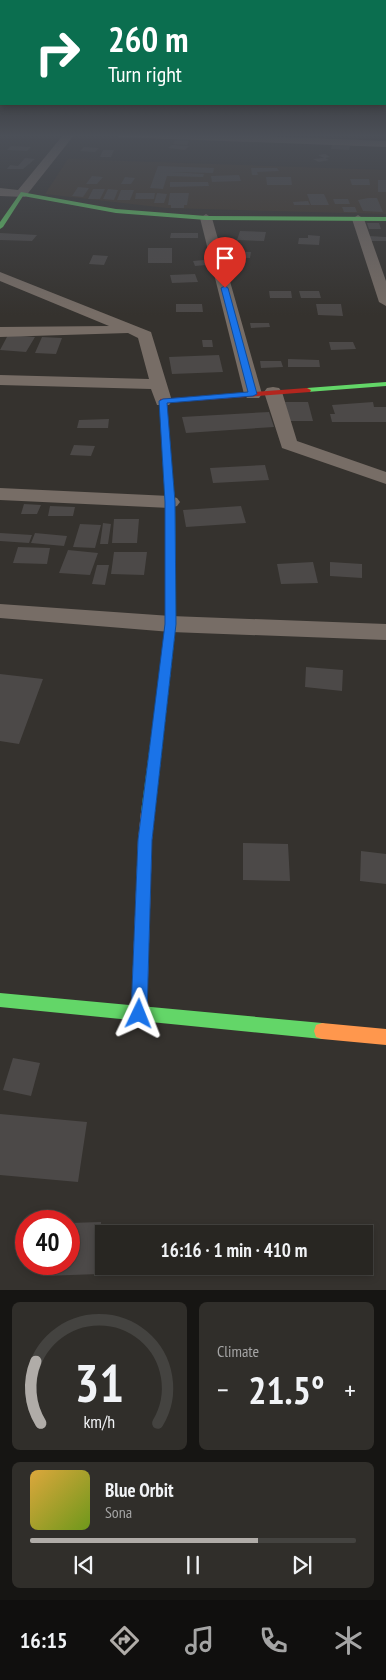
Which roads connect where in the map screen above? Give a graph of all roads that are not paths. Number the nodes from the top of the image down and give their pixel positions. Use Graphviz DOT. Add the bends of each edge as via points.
graph roads {
  1 [pos="21,194"];
  2 [pos="22,194"];
  3 [pos="206,218"];
  4 [pos="358,219"];
  5 [pos="386,219"];
  6 [pos="0,227"];
  7 [pos="0,276"];
  8 [pos="386,302"];
  9 [pos="133,330"];
  10 [pos="0,332"];
  11 [pos="0,380"];
  12 [pos="158,384"];
  13 [pos="386,384"];
  14 [pos="273,392"];
  15 [pos="253,394"];
  16 [pos="163,401"];
  17 [pos="386,478"];
  18 [pos="0,494"];
  19 [pos="170,502"];
  20 [pos="0,610"];
  21 [pos="171,624"];
  22 [pos="386,632"];
  23 [pos="0,1000"];
  24 [pos="139,1014"];
  25 [pos="386,1037"];
  1 -- 6 [label="street"];
  2 -- 3 [label="street" via="116,211"];
  3 -- 4 [label="street"];
  3 -- 15 [label="street"];
  4 -- 5 [label="street"];
  4 -- 8 [label="street"];
  7 -- 9 [label="street"];
  9 -- 10 [label="street"];
  9 -- 12 [label="street" via="146,334"];
  11 -- 12 [label="street"];
  12 -- 16 [label="street"];
  13 -- 14 [label="street"];
  14 -- 15 [label="street"];
  14 -- 17 [label="street" via="289,444"];
  15 -- 16 [label="street"];
  16 -- 19 [label="street"];
  18 -- 19 [label="street"];
  19 -- 21 [label="street"];
  20 -- 21 [label="street"];
  21 -- 22 [label="street"];
  21 -- 24 [label="street" via="145,840"];
  23 -- 24 [label="street"];
  24 -- 25 [label="street"];
}
